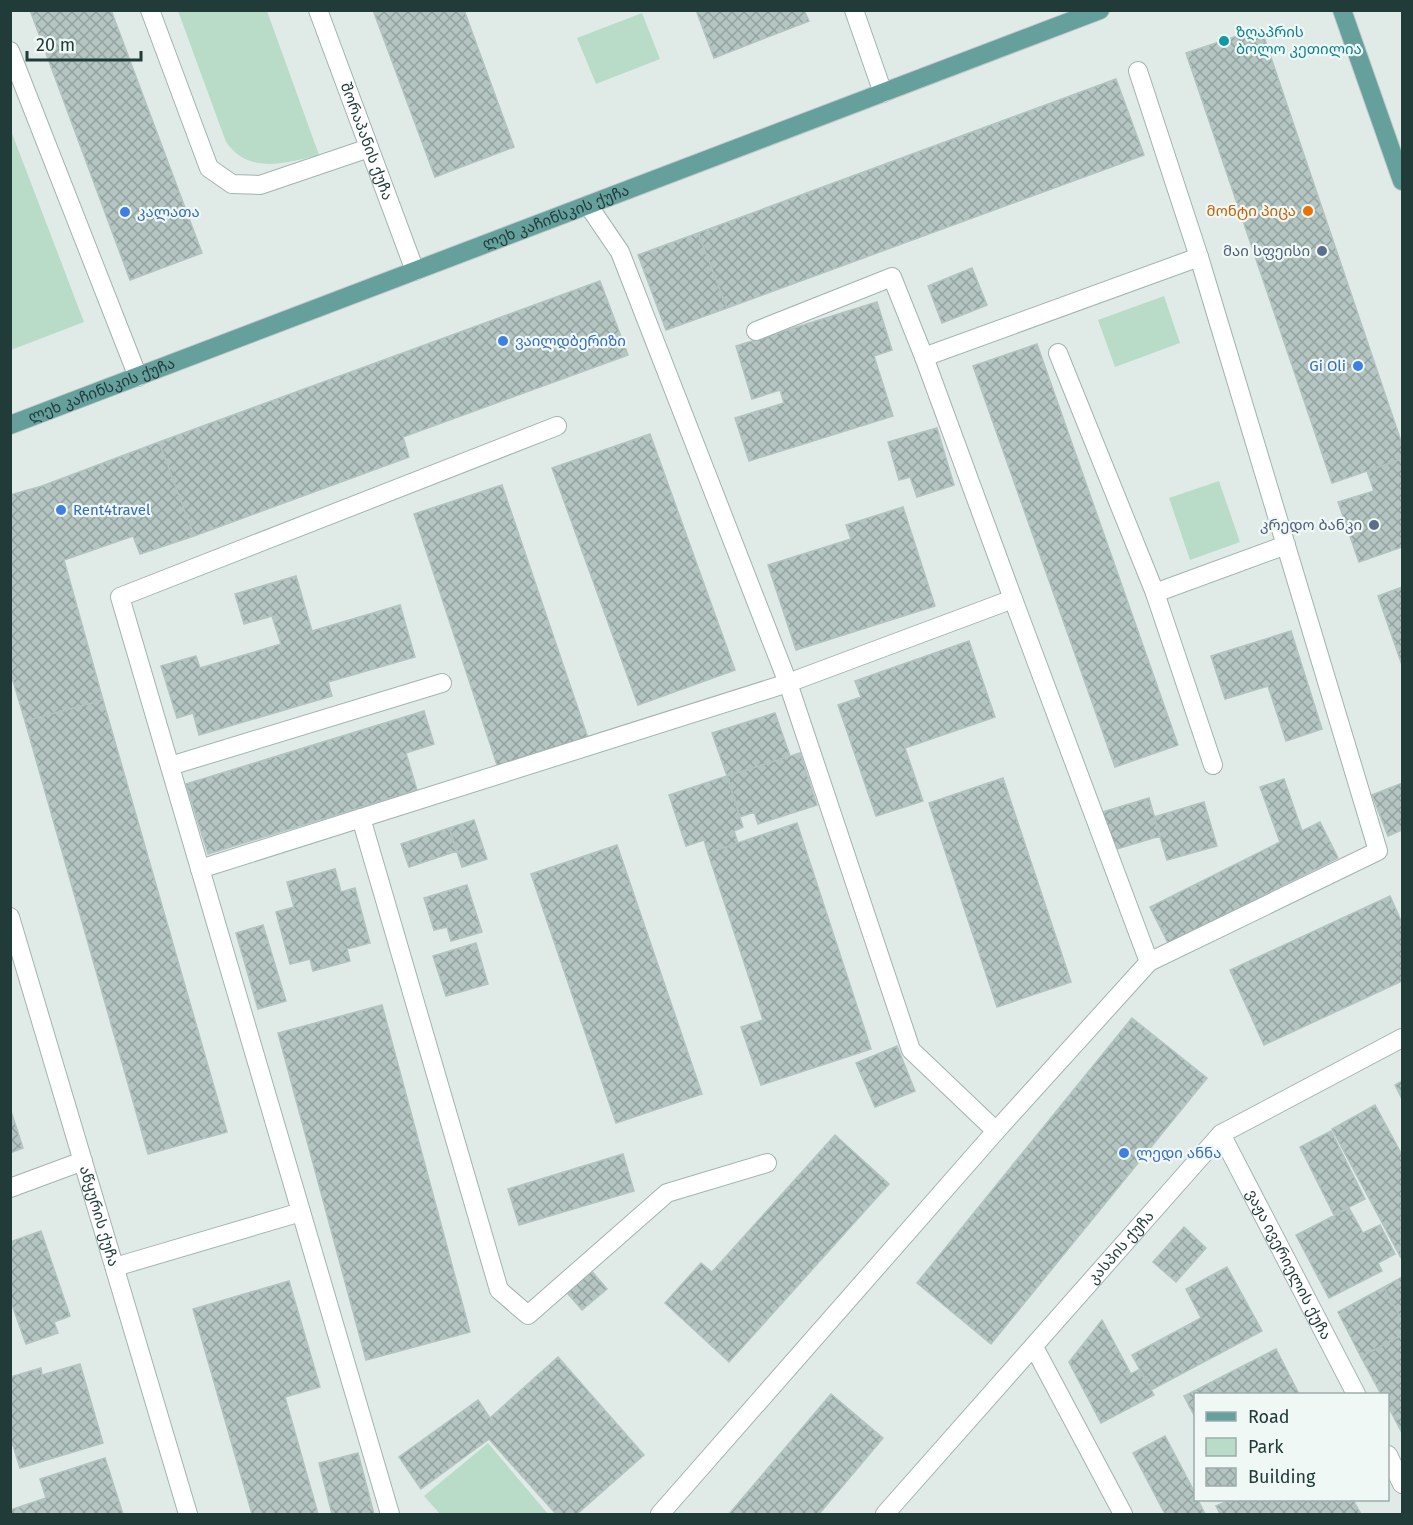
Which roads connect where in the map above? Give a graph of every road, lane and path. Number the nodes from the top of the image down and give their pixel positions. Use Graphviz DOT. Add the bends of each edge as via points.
graph roads {
  1 [pos="150,10"];
  2 [pos="318,10"];
  3 [pos="854,10"];
  4 [pos="1100,10"];
  5 [pos="1342,10"];
  6 [pos="10,51"];
  7 [pos="1138,71"];
  8 [pos="883,93"];
  9 [pos="369,147"];
  10 [pos="1402,181"];
  11 [pos="588,205"];
  12 [pos="1199,257"];
  13 [pos="415,271"];
  14 [pos="756,331"];
  15 [pos="1058,353"];
  16 [pos="924,357"];
  17 [pos="138,377"];
  18 [pos="10,426"];
  19 [pos="557,426"];
  20 [pos="1286,545"];
  21 [pos="1155,593"];
  22 [pos="1013,599"];
  23 [pos="442,683"];
  24 [pos="788,683"];
  25 [pos="1213,765"];
  26 [pos="170,766"];
  27 [pos="361,818"];
  28 [pos="200,869"];
  29 [pos="10,917"];
  30 [pos="1149,962"];
  31 [pos="1402,1038"];
  32 [pos="996,1131"];
  33 [pos="1221,1134"];
  34 [pos="83,1161"];
  35 [pos="767,1163"];
  36 [pos="10,1188"];
  37 [pos="301,1212"];
  38 [pos="114,1267"];
  39 [pos="1034,1347"];
  40 [pos="1355,1393"];
  41 [pos="1389,1457"];
  42 [pos="1402,1484"];
  43 [pos="188,1515"];
  44 [pos="390,1515"];
  45 [pos="660,1515"];
  46 [pos="885,1515"];
  47 [pos="1123,1515"];
  1 -- 9 [label="street" via="209,168 232,184 260,185"];
  2 -- 9 [label="street, შორაპანის ქუჩა"];
  3 -- 8 [label="street"];
  4 -- 8 [label="main road, ლეხ კაჩინსკის ქუჩა"];
  5 -- 10 [label="main road"];
  6 -- 17 [label="street"];
  7 -- 12 [label="street"];
  8 -- 11 [label="main road, ლეხ კაჩინსკის ქუჩა"];
  9 -- 13 [label="street, შორაპანის ქუჩა"];
  11 -- 13 [label="main road, ლეხ კაჩინსკის ქუჩა"];
  11 -- 24 [label="street" via="620,252"];
  12 -- 16 [label="street"];
  12 -- 20 [label="street"];
  13 -- 17 [label="main road, ლეხ კაჩინსკის ქუჩა"];
  14 -- 16 [label="street" via="892,277"];
  15 -- 21 [label="street"];
  16 -- 22 [label="street"];
  17 -- 18 [label="main road, ლეხ კაჩინსკის ქუჩა"];
  19 -- 26 [label="street" via="120,597"];
  20 -- 21 [label="street"];
  20 -- 30 [label="street" via="1378,851"];
  21 -- 25 [label="street"];
  22 -- 24 [label="street"];
  22 -- 30 [label="street"];
  23 -- 26 [label="street"];
  24 -- 27 [label="street"];
  24 -- 32 [label="street" via="911,1050"];
  26 -- 28 [label="street"];
  27 -- 28 [label="street"];
  27 -- 35 [label="street" via="499,1290 528,1315 667,1193"];
  28 -- 37 [label="street"];
  29 -- 34 [label="street, აწყურის ქუჩა"];
  30 -- 32 [label="street"];
  31 -- 33 [label="street, კასპის ქუჩა"];
  32 -- 45 [label="street"];
  33 -- 39 [label="street, კასპის ქუჩა"];
  33 -- 40 [label="street, ვაჟა ივერიელის ქუჩა"];
  34 -- 36 [label="street"];
  34 -- 38 [label="street, აწყურის ქუჩა"];
  37 -- 38 [label="street"];
  37 -- 44 [label="street"];
  38 -- 43 [label="street, აწყურის ქუჩა"];
  39 -- 46 [label="street, კასპის ქუჩა"];
  39 -- 47 [label="street"];
  41 -- 42 [label="street"];
}
